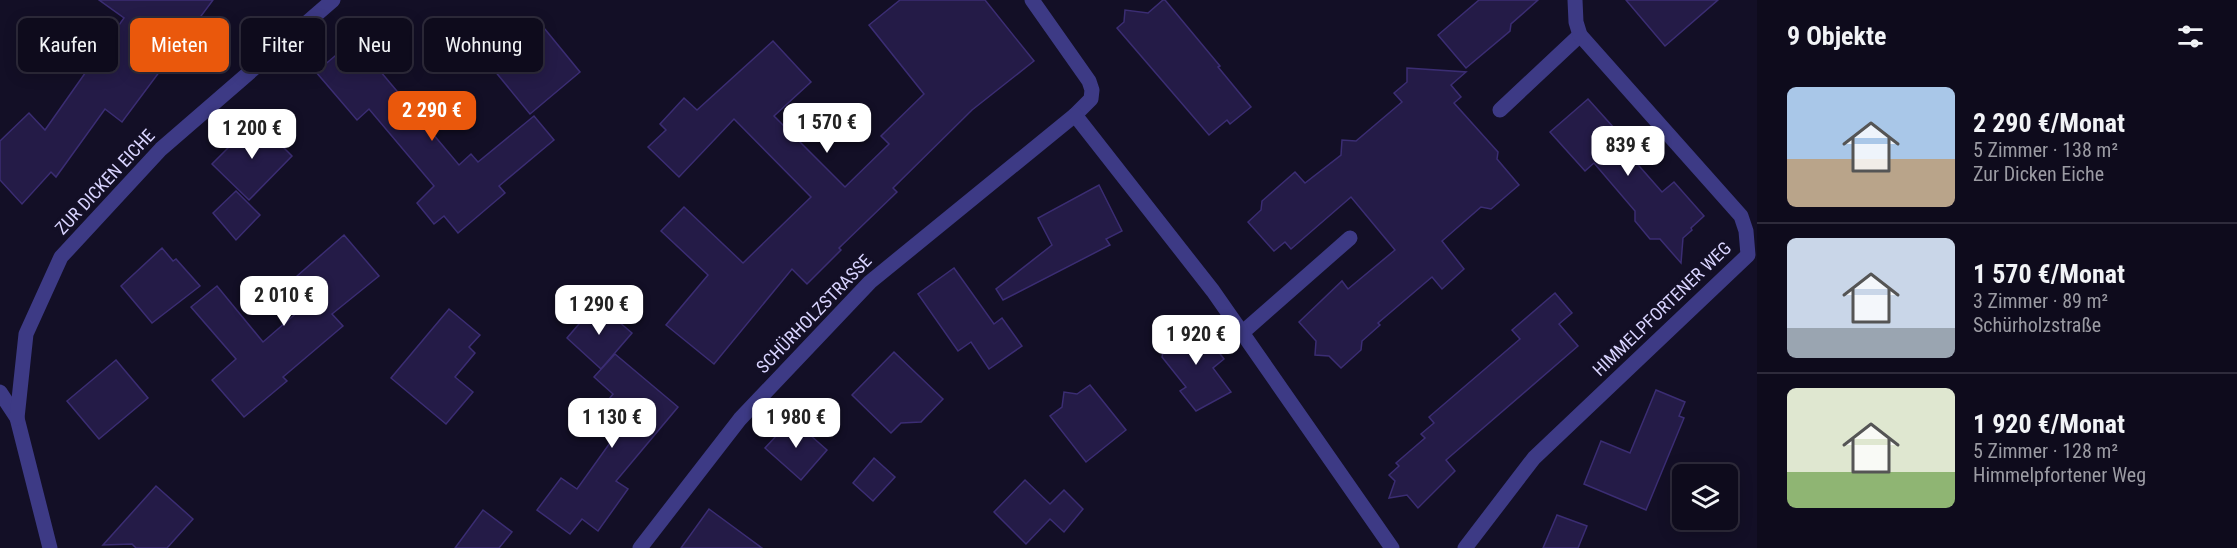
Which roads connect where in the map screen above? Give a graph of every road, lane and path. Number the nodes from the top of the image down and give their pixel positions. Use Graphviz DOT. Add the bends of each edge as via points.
graph roads {
  1 [pos="333,0"];
  2 [pos="1032,0"];
  3 [pos="1575,0"];
  4 [pos="1580,35"];
  5 [pos="1500,110"];
  6 [pos="1075,115"];
  7 [pos="1350,238"];
  8 [pos="1243,332"];
  9 [pos="0,392"];
  10 [pos="17,418"];
  11 [pos="50,548"];
  12 [pos="640,548"];
  13 [pos="1392,548"];
  14 [pos="1464,548"];
  1 -- 10 [label="street, ZUR DICKEN EICHE" via="161,148 61,257 26,334"];
  2 -- 6 [label="street, SCHÜRHOLZSTRASSE" via="1089,81 1091,99"];
  3 -- 4 [label="street"];
  4 -- 5 [label="street"];
  4 -- 14 [label="street, HIMMELPFORTENER WEG" via="1741,216 1748,255 1534,458"];
  6 -- 8 [label="street"];
  6 -- 12 [label="street, SCHÜRHOLZSTRASSE" via="870,282 740,419"];
  7 -- 8 [label="street"];
  8 -- 13 [label="street"];
  9 -- 10 [label="street, ZUR DICKEN EICHE"];
  10 -- 11 [label="street, ZUR DICKEN EICHE"];
}
